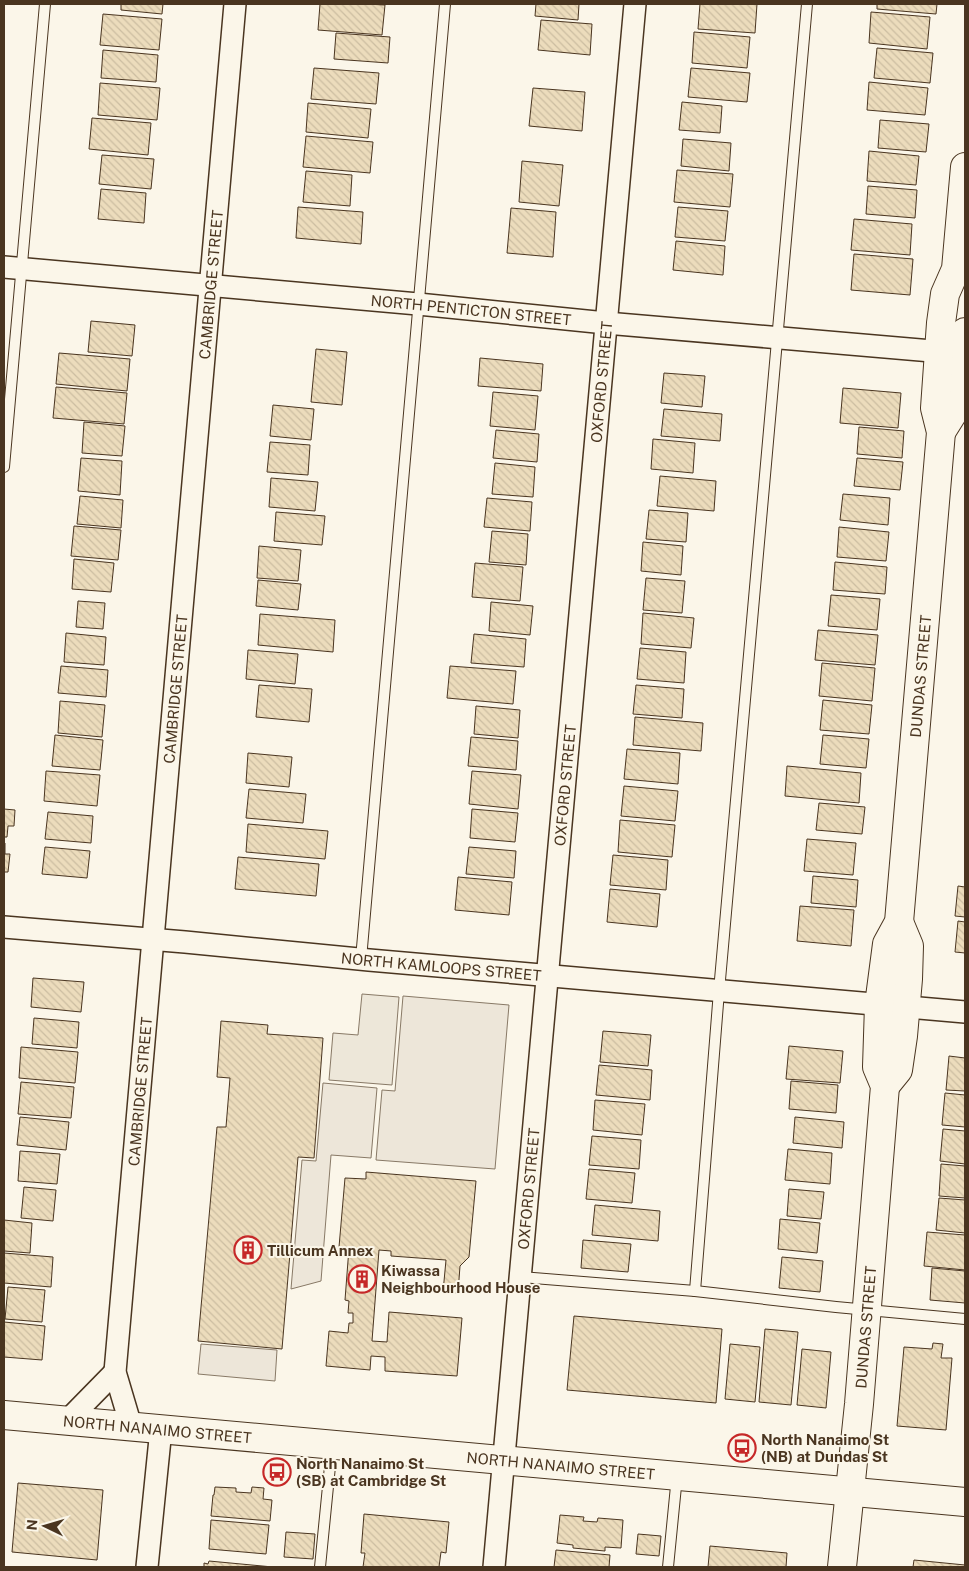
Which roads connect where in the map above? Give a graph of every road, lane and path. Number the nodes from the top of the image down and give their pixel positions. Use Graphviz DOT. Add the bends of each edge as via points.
graph roads {
  1 [pos="45,4"];
  2 [pos="235,4"];
  3 [pos="446,4"];
  4 [pos="635,4"];
  5 [pos="807,4"];
  6 [pos="965,166"];
  7 [pos="12,268"];
  8 [pos="961,280"];
  9 [pos="210,285"];
  10 [pos="418,304"];
  11 [pos="606,323"];
  12 [pos="778,338"];
  13 [pos="958,348"];
  14 [pos="4,468"];
  15 [pos="899,922"];
  16 [pos="4,927"];
  17 [pos="152,939"];
  18 [pos="361,958"];
  19 [pos="547,975"];
  20 [pos="719,991"];
  21 [pos="878,1005"];
  22 [pos="905,1008"];
  23 [pos="965,1012"];
  24 [pos="884,1086"];
  25 [pos="521,1277"];
  26 [pos="695,1291"];
  27 [pos="866,1310"];
  28 [pos="965,1319"];
  29 [pos="114,1372"];
  30 [pos="4,1415"];
  31 [pos="67,1421"];
  32 [pos="131,1426"];
  33 [pos="161,1429"];
  34 [pos="332,1444"];
  35 [pos="504,1460"];
  36 [pos="677,1475"];
  37 [pos="849,1491"];
  38 [pos="965,1502"];
  39 [pos="146,1567"];
  40 [pos="320,1567"];
  41 [pos="494,1567"];
  42 [pos="668,1567"];
  43 [pos="842,1567"];
  1 -- 7 [label="lane"];
  2 -- 9 [label="street, CAMBRIDGE STREET"];
  3 -- 10 [label="lane"];
  4 -- 11 [label="street, OXFORD STREET"];
  5 -- 12 [label="lane"];
  6 -- 8 [label="street, DUNDAS STREET"];
  7 -- 9 [label="street, NORTH PENTICTON STREET"];
  7 -- 14 [label="lane"];
  8 -- 13 [label="street, DUNDAS STREET" via="945,294"];
  9 -- 10 [label="street, NORTH PENTICTON STREET"];
  9 -- 17 [label="street, CAMBRIDGE STREET"];
  10 -- 11 [label="street, NORTH PENTICTON STREET"];
  10 -- 18 [label="lane"];
  11 -- 12 [label="street, NORTH PENTICTON STREET"];
  11 -- 19 [label="street, OXFORD STREET"];
  12 -- 13 [label="street, NORTH PENTICTON STREET"];
  12 -- 20 [label="lane"];
  13 -- 15 [label="street, DUNDAS STREET" via="956,408 941,432"];
  15 -- 21 [label="street, DUNDAS STREET" via="887,944"];
  15 -- 22 [label="street, DUNDAS STREET" via="909,946"];
  16 -- 17 [label="street, NORTH KAMLOOPS STREET"];
  17 -- 18 [label="street, NORTH KAMLOOPS STREET"];
  17 -- 29 [label="street, CAMBRIDGE STREET"];
  18 -- 19 [label="street, NORTH KAMLOOPS STREET"];
  19 -- 20 [label="street, NORTH KAMLOOPS STREET"];
  19 -- 25 [label="street, OXFORD STREET"];
  20 -- 21 [label="street, NORTH KAMLOOPS STREET"];
  20 -- 26 [label="lane"];
  21 -- 22 [label="street, NORTH KAMLOOPS STREET"];
  21 -- 24 [label="street, DUNDAS STREET" via="877,1067"];
  22 -- 23 [label="street, NORTH KAMLOOPS STREET"];
  22 -- 24 [label="street, DUNDAS STREET" via="898,1070"];
  24 -- 27 [label="street, DUNDAS STREET"];
  25 -- 26 [label="lane"];
  25 -- 35 [label="street, OXFORD STREET"];
  26 -- 27 [label="lane"];
  27 -- 28 [label="lane"];
  27 -- 37 [label="street, DUNDAS STREET"];
  29 -- 31 [label="street"];
  29 -- 32 [label="street, CAMBRIDGE STREET"];
  30 -- 31 [label="street, NORTH NANAIMO STREET"];
  31 -- 32 [label="street, NORTH NANAIMO STREET"];
  32 -- 33 [label="street, NORTH NANAIMO STREET"];
  33 -- 34 [label="street, NORTH NANAIMO STREET"];
  33 -- 39 [label="street"];
  34 -- 35 [label="street, NORTH NANAIMO STREET"];
  34 -- 40 [label="lane"];
  35 -- 36 [label="street, NORTH NANAIMO STREET"];
  35 -- 41 [label="street, OXFORD STREET"];
  36 -- 37 [label="street, NORTH NANAIMO STREET"];
  36 -- 42 [label="lane"];
  37 -- 38 [label="street, NORTH NANAIMO STREET"];
  37 -- 43 [label="street, DUNDAS STREET"];
}
